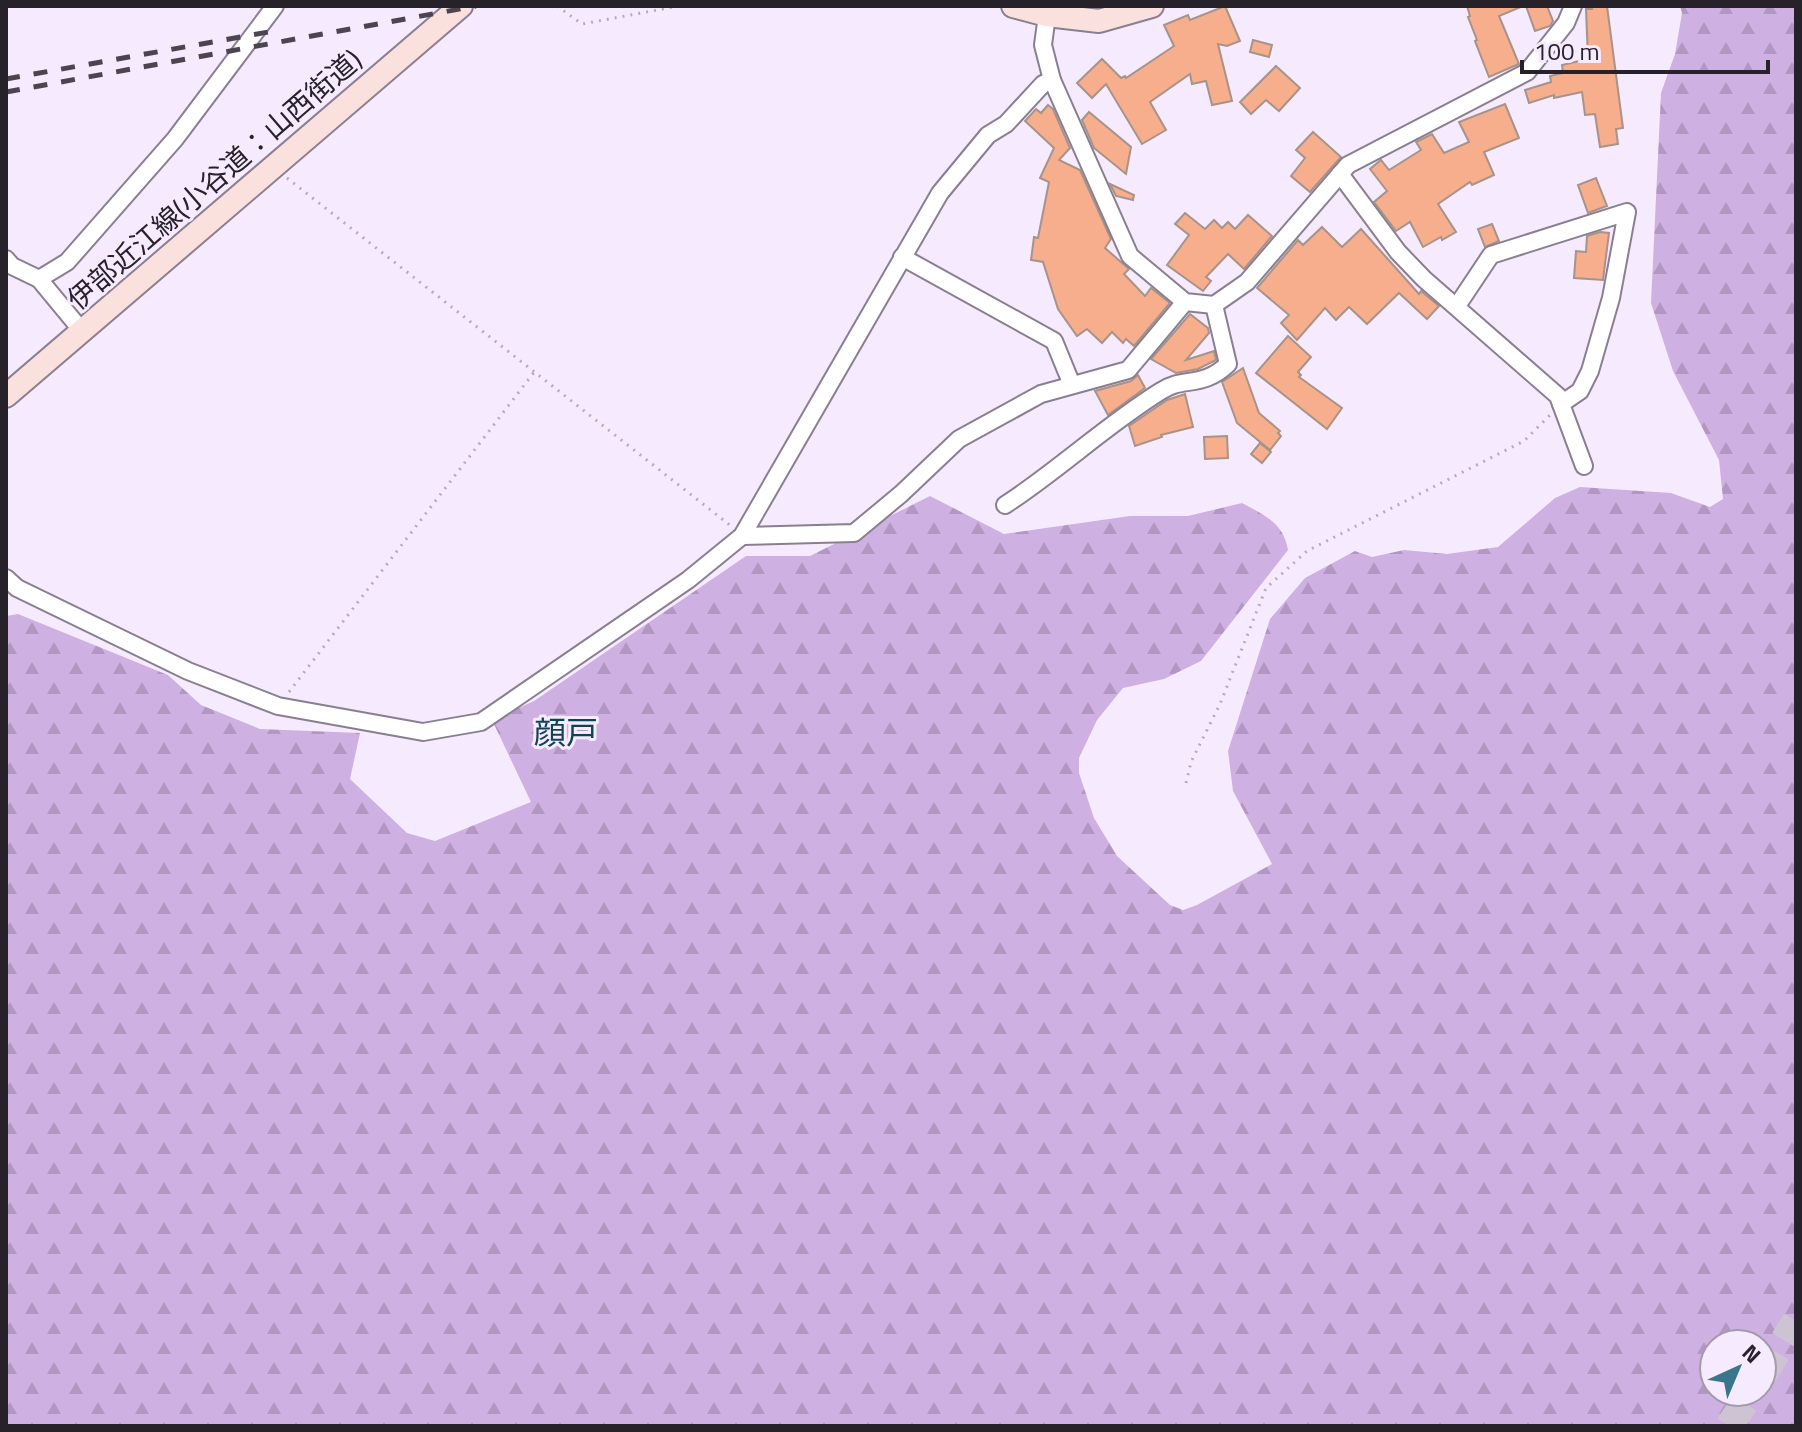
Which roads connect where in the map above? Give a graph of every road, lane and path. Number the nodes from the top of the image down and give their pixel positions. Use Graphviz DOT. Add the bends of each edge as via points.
graph roads {
  1 [pos="275,6"];
  2 [pos="461,6"];
  3 [pos="557,6"];
  4 [pos="679,6"];
  5 [pos="1013,6"];
  6 [pos="1152,6"];
  7 [pos="1573,6"];
  8 [pos="1047,15"];
  9 [pos="1052,80"];
  10 [pos="274,168"];
  11 [pos="1340,174"];
  12 [pos="902,257"];
  13 [pos="8,265"];
  14 [pos="39,279"];
  15 [pos="1185,302"];
  16 [pos="1214,305"];
  17 [pos="1457,306"];
  18 [pos="82,331"];
  19 [pos="535,371"];
  20 [pos="1072,385"];
  21 [pos="6,396"];
  22 [pos="1561,404"];
  23 [pos="1584,466"];
  24 [pos="1005,505"];
  25 [pos="742,536"];
  26 [pos="6,578"];
  27 [pos="278,706"];
  28 [pos="1186,783"];
  1 -- 14 [label="street" via="175,139 67,262"];
  2 -- 10 [label="main road, 伊部近江線(小谷道：山西街道)"];
  3 -- 4 [label="path" via="582,24"];
  5 -- 8 [label="main road"];
  6 -- 8 [label="main road" via="1099,21"];
  7 -- 11 [label="street" via="1527,72 1348,165"];
  8 -- 9 [label="street" via="1043,45"];
  9 -- 12 [label="street" via="988,135 940,193"];
  9 -- 15 [label="street" via="1130,256"];
  10 -- 18 [label="main road, 伊部近江線(小谷道：山西街道)"];
  10 -- 19 [label="path"];
  11 -- 16 [label="street" via="1247,282"];
  11 -- 17 [label="street" via="1398,252"];
  12 -- 20 [label="street" via="1054,341"];
  12 -- 25 [label="street"];
  13 -- 14 [label="street"];
  14 -- 18 [label="street"];
  15 -- 16 [label="street"];
  15 -- 20 [label="street" via="1128,370"];
  16 -- 24 [label="street" via="1228,364 1218,374 1164,388"];
  17 -- 22 [label="street"];
  17 -- 22 [label="street" via="1491,255 1627,212 1590,371 1580,391"];
  18 -- 21 [label="main road, 伊部近江線(小谷道：山西街道)"];
  19 -- 25 [label="path"];
  19 -- 27 [label="path"];
  20 -- 25 [label="street" via="1041,394 959,439 854,533"];
  22 -- 23 [label="street"];
  22 -- 28 [label="path" via="1524,441 1307,551 1266,588"];
  25 -- 27 [label="street" via="688,580 481,722 423,732"];
  26 -- 27 [label="street" via="188,671"];
}
